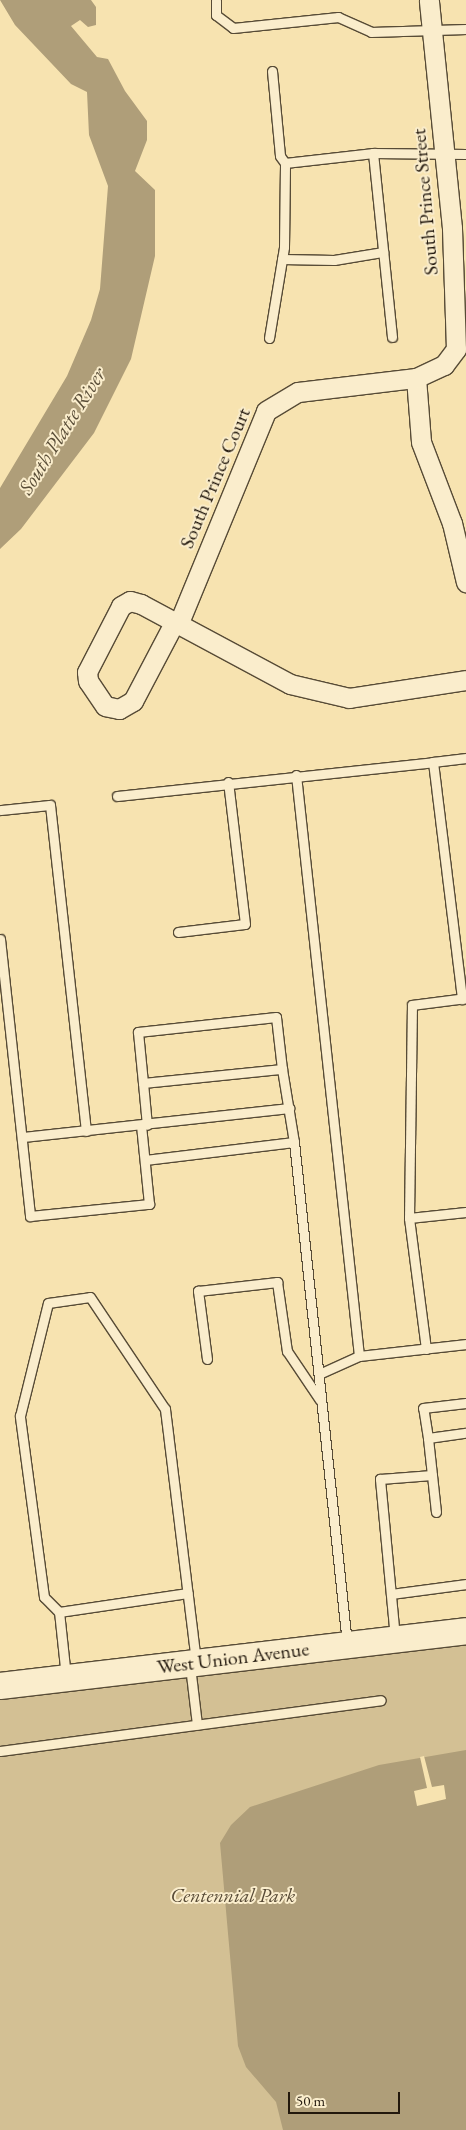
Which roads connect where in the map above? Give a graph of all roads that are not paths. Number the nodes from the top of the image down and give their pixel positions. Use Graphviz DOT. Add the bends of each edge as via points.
graph roads {
  1 [pos="216,0"];
  2 [pos="429,0"];
  3 [pos="466,29"];
  4 [pos="432,31"];
  5 [pos="272,71"];
  6 [pos="444,151"];
  7 [pos="373,153"];
  8 [pos="466,154"];
  9 [pos="285,163"];
  10 [pos="459,229"];
  11 [pos="382,252"];
  12 [pos="282,259"];
  13 [pos="460,285"];
  14 [pos="392,336"];
  15 [pos="269,338"];
  16 [pos="416,378"];
  17 [pos="466,582"];
  18 [pos="176,624"];
  19 [pos="466,680"];
  20 [pos="466,758"];
  21 [pos="433,762"];
  22 [pos="296,775"];
  23 [pos="228,782"];
  24 [pos="116,796"];
  25 [pos="0,810"];
  26 [pos="178,932"];
  27 [pos="0,939"];
  28 [pos="464,998"];
  29 [pos="282,1069"];
  30 [pos="143,1083"];
  31 [pos="289,1108"];
  32 [pos="144,1125"];
  33 [pos="86,1131"];
  34 [pos="23,1138"];
  35 [pos="294,1142"];
  36 [pos="145,1160"];
  37 [pos="466,1212"];
  38 [pos="409,1218"];
  39 [pos="466,1344"];
  40 [pos="426,1349"];
  41 [pos="359,1356"];
  42 [pos="207,1359"];
  43 [pos="318,1374"];
  44 [pos="322,1402"];
  45 [pos="466,1403"];
  46 [pos="465,1433"];
  47 [pos="428,1438"];
  48 [pos="432,1475"];
  49 [pos="436,1512"];
  50 [pos="466,1584"];
  51 [pos="188,1593"];
  52 [pos="391,1594"];
  53 [pos="59,1612"];
  54 [pos="466,1631"];
  55 [pos="395,1638"];
  56 [pos="347,1644"];
  57 [pos="193,1663"];
  58 [pos="66,1678"];
  59 [pos="0,1683"];
  60 [pos="381,1700"];
  61 [pos="197,1725"];
  62 [pos="0,1751"];
  1 -- 4 [label="lane" via="216,14 233,28 338,17 371,32"];
  2 -- 4 [label="street, South Prince Street"];
  3 -- 4 [label="lane"];
  4 -- 6 [label="street, South Prince Street"];
  5 -- 9 [label="lane" via="280,156"];
  6 -- 7 [label="lane"];
  6 -- 8 [label="lane"];
  6 -- 10 [label="street, South Prince Street"];
  7 -- 9 [label="lane"];
  7 -- 11 [label="lane"];
  9 -- 12 [label="lane"];
  10 -- 13 [label="street, South Prince Street"];
  11 -- 12 [label="lane" via="334,260"];
  11 -- 14 [label="lane"];
  12 -- 15 [label="lane"];
  13 -- 16 [label="street, South Prince Street" via="456,349 444,365"];
  16 -- 17 [label="street" via="421,442 452,523"];
  16 -- 18 [label="street, South Prince Court" via="298,392 266,411"];
  18 -- 18 [label="street, South Prince Court" via="141,604 130,602 121,606 88,672 88,681 105,706 119,709 133,701"];
  18 -- 19 [label="street, South Prince Court" via="290,684 349,698"];
  20 -- 21 [label="lane"];
  21 -- 22 [label="lane"];
  21 -- 28 [label="lane"];
  22 -- 23 [label="lane"];
  22 -- 41 [label="lane"];
  23 -- 24 [label="lane"];
  23 -- 26 [label="lane" via="245,924"];
  25 -- 33 [label="lane" via="50,805"];
  27 -- 34 [label="lane"];
  28 -- 38 [label="lane" via="412,1005"];
  29 -- 30 [label="lane"];
  29 -- 30 [label="lane" via="276,1017 266,1018 138,1032"];
  29 -- 31 [label="lane"];
  30 -- 32 [label="lane"];
  31 -- 32 [label="lane"];
  31 -- 35 [label="lane"];
  32 -- 33 [label="lane"];
  32 -- 36 [label="lane"];
  33 -- 34 [label="lane"];
  34 -- 36 [label="lane" via="30,1216 149,1204"];
  35 -- 36 [label="lane"];
  35 -- 43 [label="lane"];
  37 -- 38 [label="lane"];
  38 -- 40 [label="lane"];
  39 -- 40 [label="lane"];
  40 -- 41 [label="lane"];
  41 -- 43 [label="lane"];
  42 -- 44 [label="lane" via="198,1290 278,1282 287,1351"];
  43 -- 44 [label="lane"];
  44 -- 56 [label="lane"];
  45 -- 47 [label="lane" via="423,1408"];
  46 -- 47 [label="lane"];
  47 -- 48 [label="lane"];
  48 -- 49 [label="lane"];
  48 -- 52 [label="lane" via="380,1479"];
  50 -- 52 [label="lane"];
  51 -- 53 [label="lane"];
  51 -- 53 [label="lane" via="165,1409 90,1297 48,1303 20,1416 44,1597"];
  51 -- 57 [label="lane"];
  52 -- 55 [label="lane"];
  53 -- 58 [label="lane"];
  54 -- 55 [label="street, West Union Avenue"];
  55 -- 56 [label="street, West Union Avenue"];
  56 -- 57 [label="street, West Union Avenue"];
  57 -- 58 [label="street, West Union Avenue"];
  57 -- 61 [label="lane"];
  58 -- 59 [label="street, West Union Avenue"];
  60 -- 61 [label="lane"];
  61 -- 62 [label="lane"];
}
